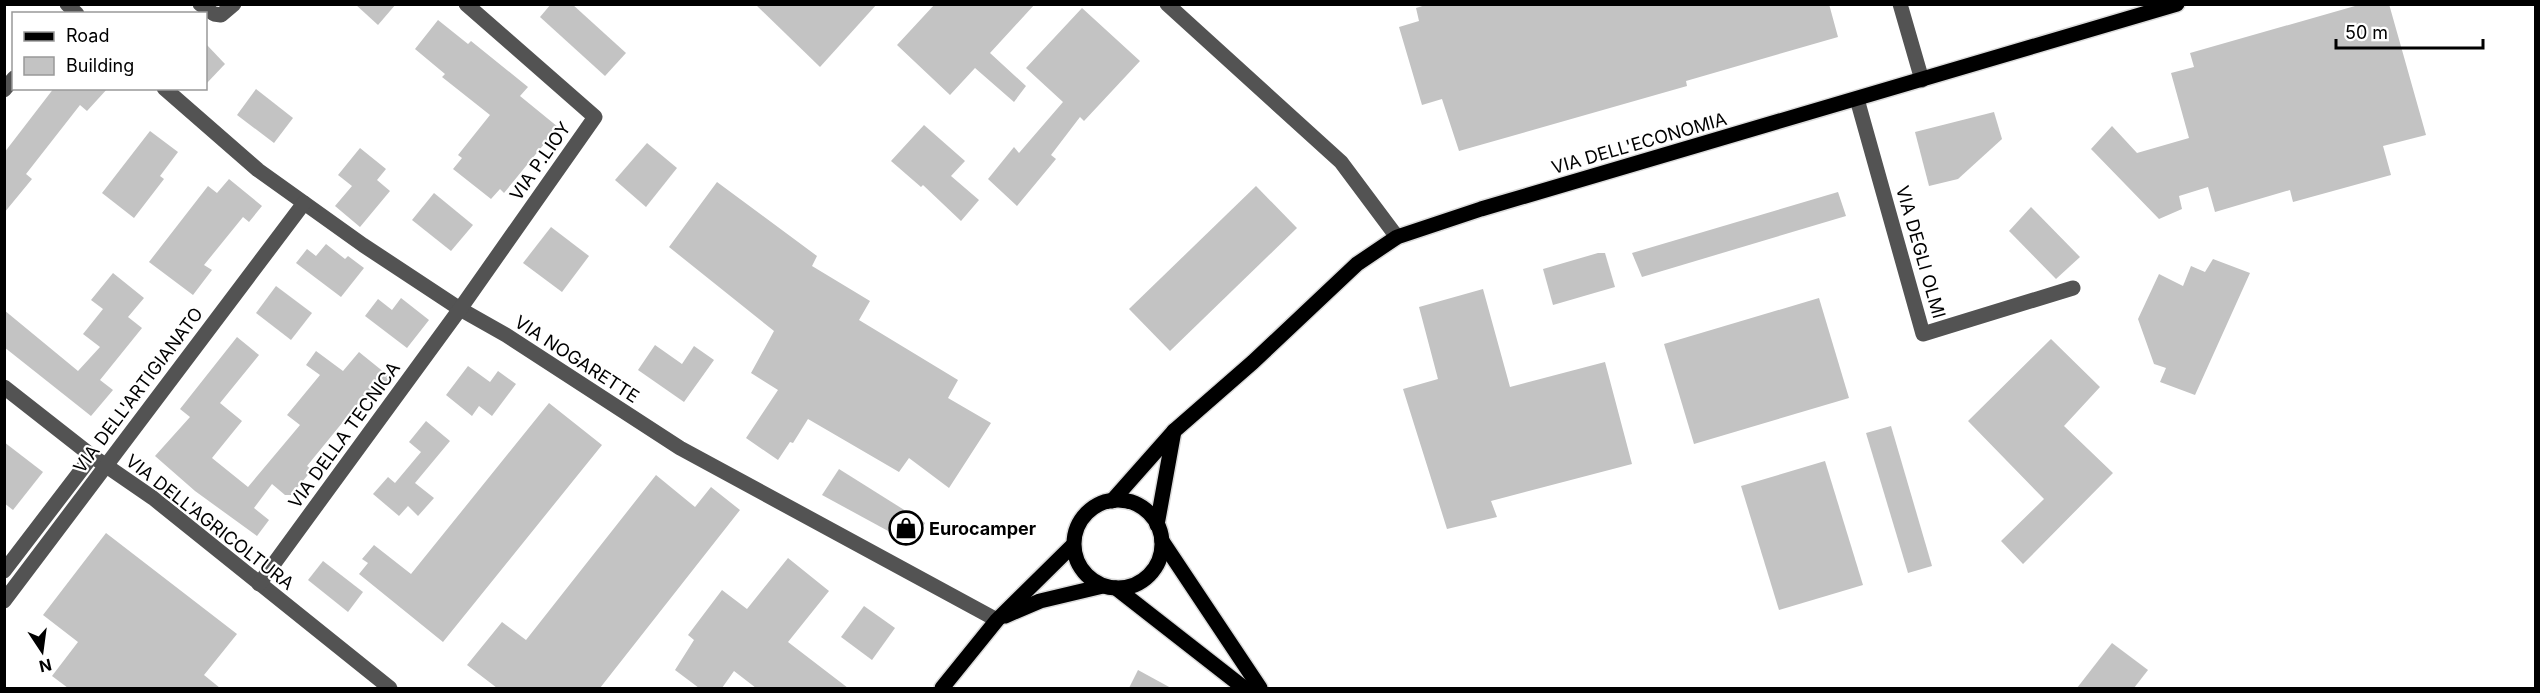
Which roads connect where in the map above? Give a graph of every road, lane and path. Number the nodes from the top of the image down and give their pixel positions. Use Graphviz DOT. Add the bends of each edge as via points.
graph roads {
  1 [pos="200,4"];
  2 [pos="234,4"];
  3 [pos="466,4"];
  4 [pos="1167,4"];
  5 [pos="1900,4"];
  6 [pos="2177,4"];
  7 [pos="1922,80"];
  8 [pos="166,90"];
  9 [pos="1857,99"];
  10 [pos="304,203"];
  11 [pos="1397,237"];
  12 [pos="2073,288"];
  13 [pos="459,309"];
  14 [pos="4,387"];
  15 [pos="1174,431"];
  16 [pos="92,456"];
  17 [pos="105,465"];
  18 [pos="1112,501"];
  19 [pos="1157,525"];
  20 [pos="1162,541"];
  21 [pos="1073,545"];
  22 [pos="4,571"];
  23 [pos="259,584"];
  24 [pos="1109,587"];
  25 [pos="4,601"];
  26 [pos="997,620"];
  27 [pos="390,688"];
  28 [pos="942,688"];
  29 [pos="1244,688"];
  30 [pos="1260,688"];
  1 -- 2 [label="street" via="221,15"];
  3 -- 13 [label="street, VIA P.LIOY" via="595,117"];
  4 -- 11 [label="street" via="1341,162"];
  5 -- 7 [label="street"];
  6 -- 7 [label="main road, VIA DELL'ECONOMIA"];
  7 -- 9 [label="main road, VIA DELL'ECONOMIA"];
  8 -- 10 [label="street, VIA NOGARETTE" via="258,170"];
  9 -- 11 [label="main road, VIA DELL'ECONOMIA"];
  9 -- 12 [label="street, VIA DEGLI OLMI" via="1923,334"];
  10 -- 13 [label="street, VIA NOGARETTE"];
  10 -- 17 [label="street, VIA DELL'ARTIGIANATO"];
  11 -- 15 [label="main road, VIA DELL'ECONOMIA" via="1357,264"];
  13 -- 23 [label="street, VIA DELLA TECNICA"];
  13 -- 26 [label="street, VIA NOGARETTE" via="506,335 680,448"];
  14 -- 16 [label="street, VIA DELL'AGRICOLTURA"];
  15 -- 18 [label="main road, VIA DELL'ECONOMIA"];
  15 -- 19 [label="main road"];
  16 -- 17 [label="street, VIA DELL'AGRICOLTURA"];
  16 -- 22 [label="street, VIA DELL'ARTIGIANATO"];
  17 -- 23 [label="street, VIA DELL'AGRICOLTURA" via="153,498"];
  17 -- 25 [label="street, VIA DELL'ARTIGIANATO"];
  18 -- 19 [label="main road" via="1138,505"];
  18 -- 21 [label="main road" via="1095,507 1081,520"];
  19 -- 20 [label="main road"];
  20 -- 24 [label="main road" via="1154,570 1144,580 1130,587"];
  20 -- 30 [label="main road"];
  21 -- 24 [label="main road" via="1082,570 1091,580"];
  21 -- 26 [label="main road"];
  23 -- 27 [label="street, VIA DELL'AGRICOLTURA"];
  24 -- 26 [label="main road" via="1040,601"];
  24 -- 29 [label="main road"];
  26 -- 28 [label="main road"];
}
